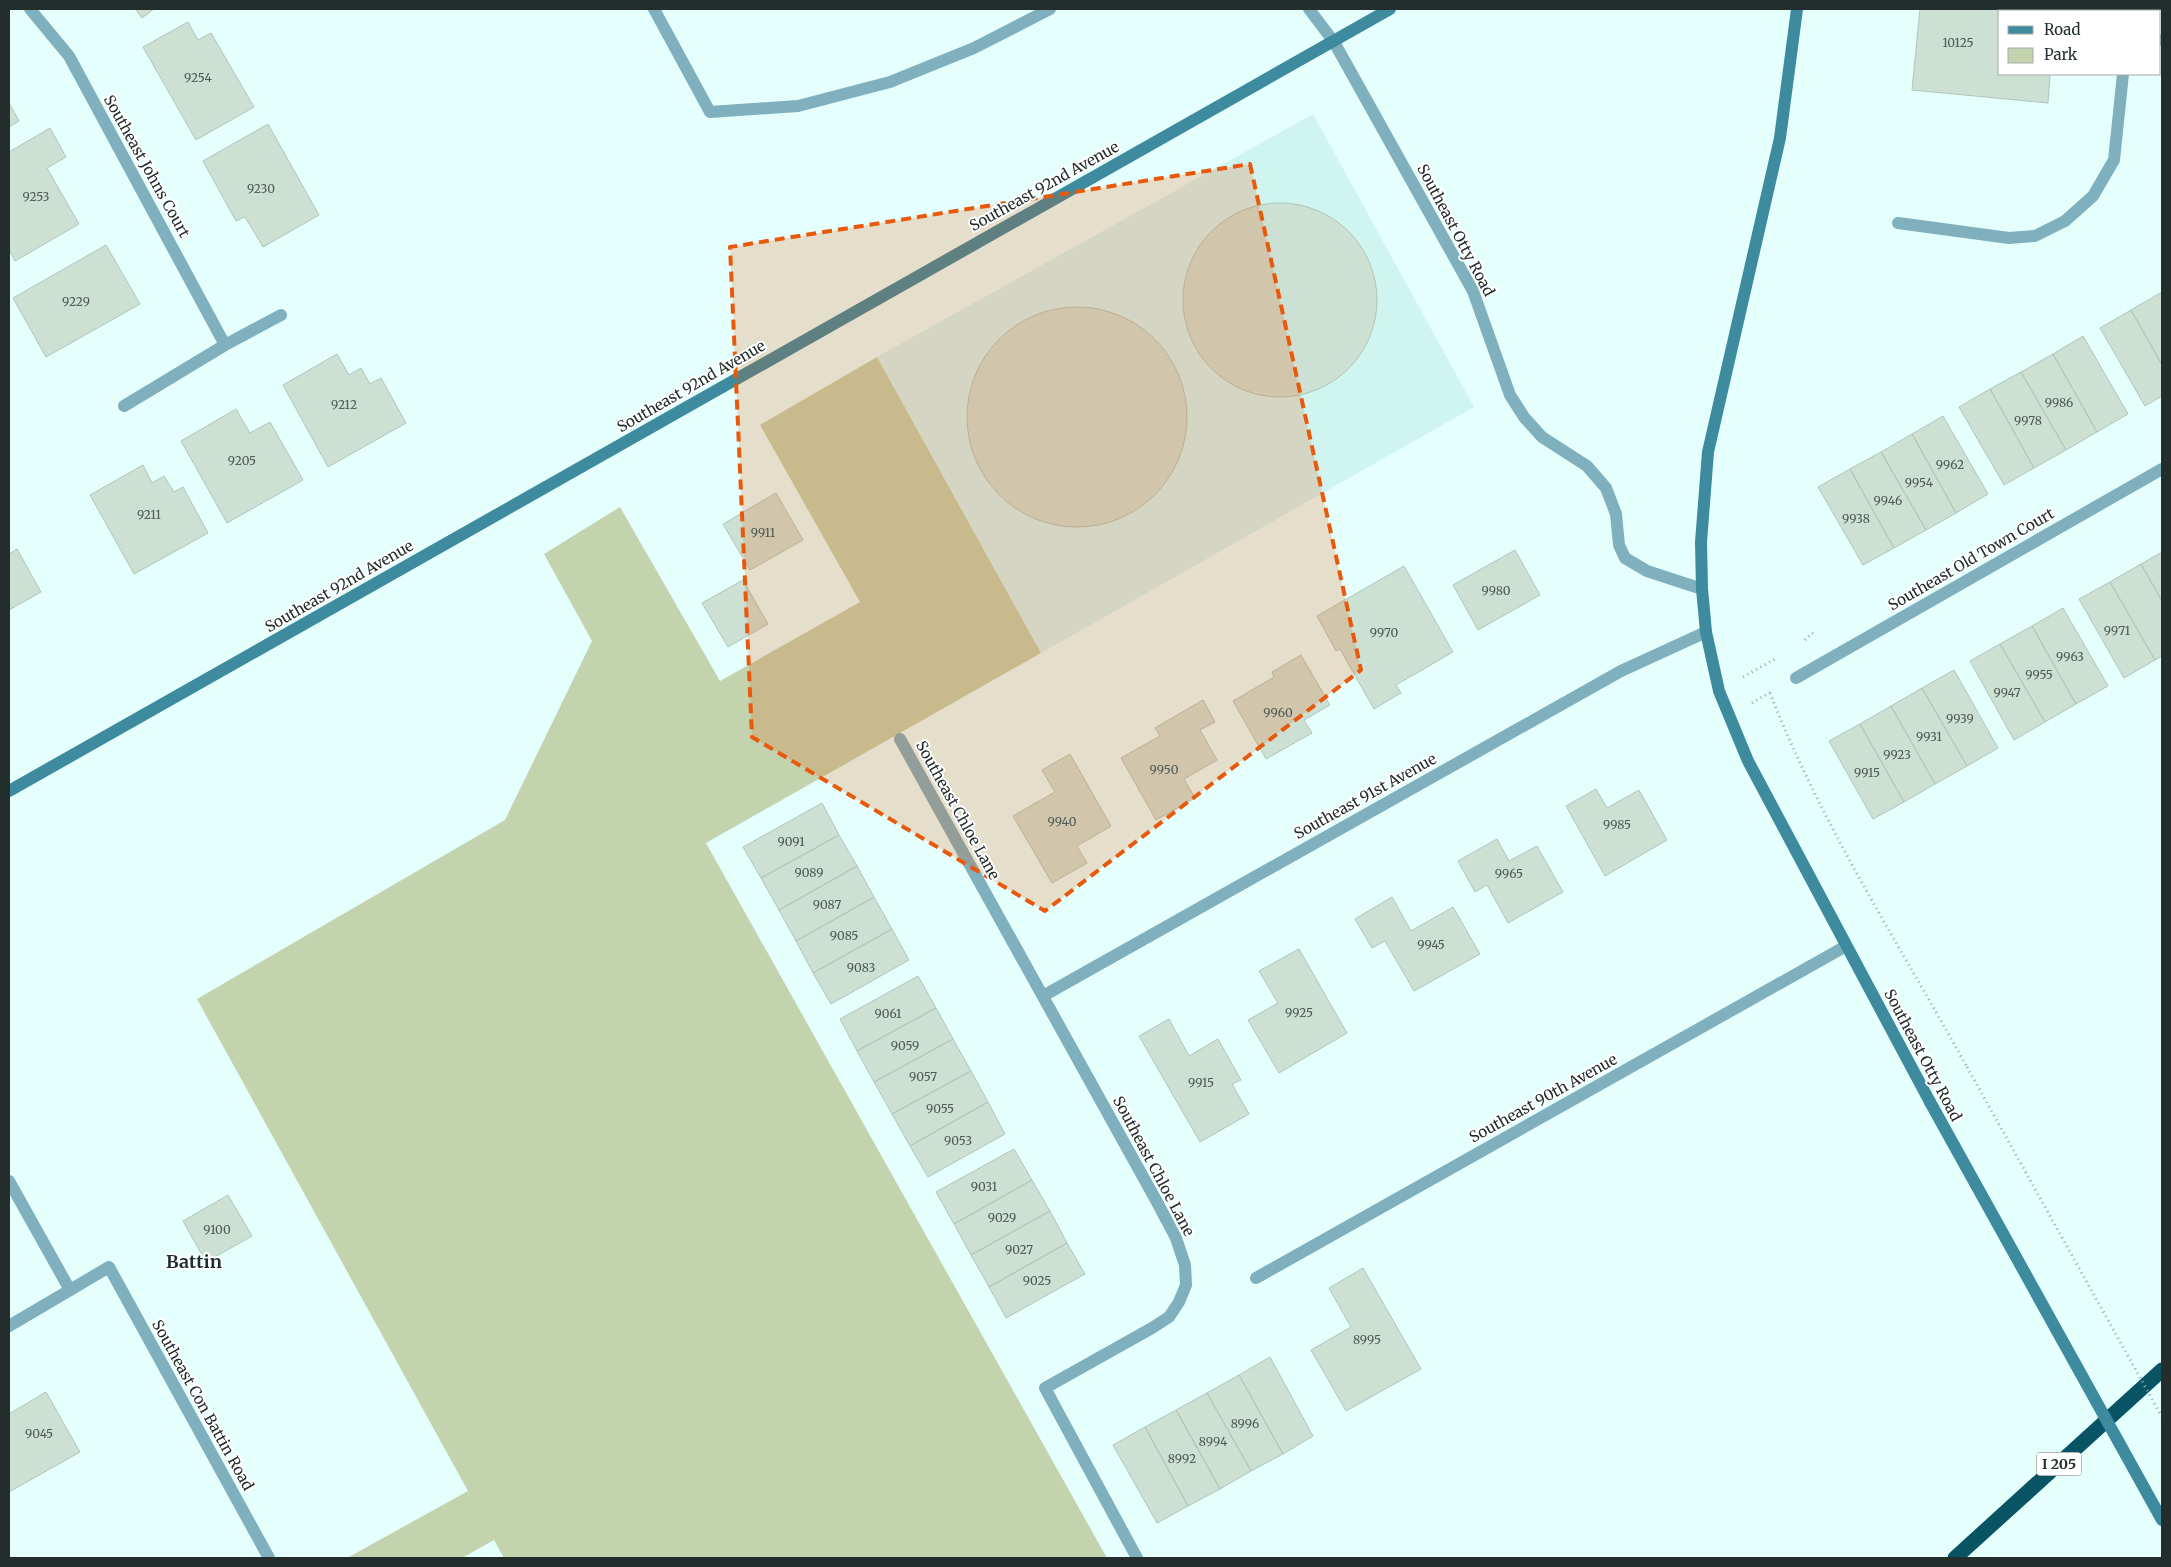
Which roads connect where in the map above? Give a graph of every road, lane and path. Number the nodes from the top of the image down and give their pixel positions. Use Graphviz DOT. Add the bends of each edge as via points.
graph roads {
  1 [pos="30,9"];
  2 [pos="654,9"];
  3 [pos="1050,9"];
  4 [pos="1309,9"];
  5 [pos="1390,9"];
  6 [pos="1797,9"];
  7 [pos="1334,42"];
  8 [pos="2123,75"];
  9 [pos="1898,223"];
  10 [pos="281,315"];
  11 [pos="225,345"];
  12 [pos="124,406"];
  13 [pos="2162,469"];
  14 [pos="1702,589"];
  15 [pos="1706,632"];
  16 [pos="1796,678"];
  17 [pos="1770,693"];
  18 [pos="1728,717"];
  19 [pos="900,739"];
  20 [pos="9,791"];
  21 [pos="1846,946"];
  22 [pos="1043,996"];
  23 [pos="10,1187"];
  24 [pos="1256,1278"];
  25 [pos="70,1290"];
  26 [pos="9,1326"];
  27 [pos="2162,1370"];
  28 [pos="2162,1417"];
  29 [pos="2162,1520"];
  30 [pos="269,1558"];
  31 [pos="1137,1558"];
  32 [pos="1955,1558"];
  1 -- 11 [label="street, Southeast Johns Court" via="69,56"];
  2 -- 3 [label="street" via="710,112 798,106 890,82 974,48"];
  4 -- 7 [label="street, Southeast Otty Road"];
  5 -- 7 [label="street, Southeast 92nd Avenue"];
  6 -- 14 [label="street, Southeast Otty Road" via="1780,138 1708,452 1701,542"];
  7 -- 14 [label="street, Southeast Otty Road" via="1473,291 1510,395 1524,417 1542,437 1587,466 1606,488 1616,514 1619,545 1625,558 1647,571"];
  7 -- 20 [label="street, Southeast 92nd Avenue"];
  8 -- 9 [label="street" via="2114,160 2093,196 2065,221 2035,236 2009,238"];
  10 -- 11 [label="street"];
  11 -- 12 [label="street"];
  13 -- 16 [label="street, Southeast Old Town Court"];
  14 -- 15 [label="street, Southeast Otty Road"];
  15 -- 18 [label="street, Southeast Otty Road"];
  15 -- 22 [label="street, Southeast 91st Avenue" via="1621,671"];
  16 -- 17 [label="path"];
  17 -- 18 [label="path"];
  17 -- 28 [label="path, Southeast Otty Road, bridge" via="1790,744 1823,810"];
  18 -- 21 [label="street, Southeast Otty Road" via="1776,817"];
  19 -- 22 [label="street, Southeast Chloe Lane"];
  21 -- 24 [label="street, Southeast 90th Avenue"];
  21 -- 29 [label="street, Southeast Otty Road, bridge"];
  22 -- 31 [label="street, Southeast Chloe Lane" via="1157,1202 1176,1238 1185,1265 1186,1285 1169,1317 1045,1388"];
  23 -- 25 [label="street"];
  25 -- 26 [label="street"];
  25 -- 30 [label="street, Southeast Con Battin Road" via="109,1267"];
  27 -- 32 [label="highway, I 205"];
}
